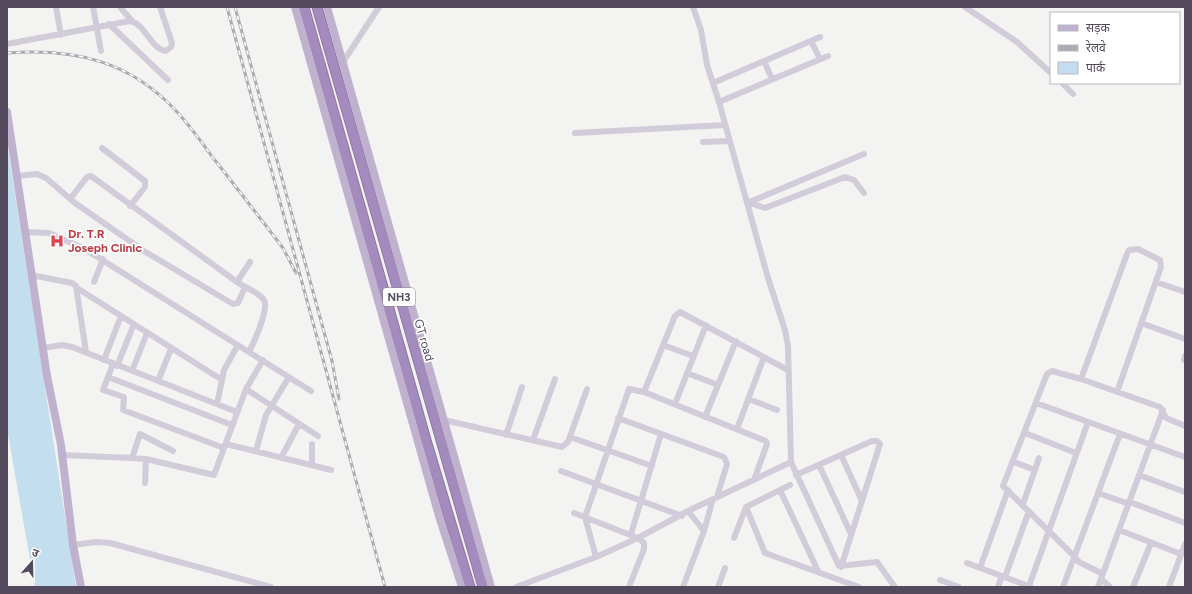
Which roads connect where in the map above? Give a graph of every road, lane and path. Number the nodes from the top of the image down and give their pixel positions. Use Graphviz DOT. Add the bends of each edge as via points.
graph roads {
  1 [pos="56,7"];
  2 [pos="93,7"];
  3 [pos="120,7"];
  4 [pos="160,7"];
  5 [pos="295,7"];
  6 [pos="304,7"];
  7 [pos="316,7"];
  8 [pos="327,7"];
  9 [pos="379,7"];
  10 [pos="693,7"];
  11 [pos="965,7"];
  12 [pos="133,22"];
  13 [pos="109,24"];
  14 [pos="96,27"];
  15 [pos="61,34"];
  16 [pos="820,38"];
  17 [pos="811,41"];
  18 [pos="7,44"];
  19 [pos="101,51"];
  20 [pos="828,56"];
  21 [pos="820,59"];
  22 [pos="764,61"];
  23 [pos="343,62"];
  24 [pos="1050,72"];
  25 [pos="168,80"];
  26 [pos="772,80"];
  27 [pos="713,83"];
  28 [pos="1063,84"];
  29 [pos="1073,94"];
  30 [pos="719,102"];
  31 [pos="7,112"];
  32 [pos="725,125"];
  33 [pos="575,133"];
  34 [pos="728,141"];
  35 [pos="703,142"];
  36 [pos="102,148"];
  37 [pos="864,154"];
  38 [pos="17,176"];
  39 [pos="864,193"];
  40 [pos="70,199"];
  41 [pos="748,203"];
  42 [pos="130,206"];
  43 [pos="25,232"];
  44 [pos="103,259"];
  45 [pos="250,262"];
  46 [pos="31,275"];
  47 [pos="94,282"];
  48 [pos="237,282"];
  49 [pos="1156,282"];
  50 [pos="77,288"];
  51 [pos="245,288"];
  52 [pos="1185,292"];
  53 [pos="121,316"];
  54 [pos="1141,323"];
  55 [pos="134,324"];
  56 [pos="706,325"];
  57 [pos="147,332"];
  58 [pos="1185,339"];
  59 [pos="736,342"];
  60 [pos="238,345"];
  61 [pos="663,345"];
  62 [pos="43,348"];
  63 [pos="171,349"];
  64 [pos="86,352"];
  65 [pos="250,352"];
  66 [pos="693,356"];
  67 [pos="764,357"];
  68 [pos="104,360"];
  69 [pos="263,360"];
  70 [pos="115,365"];
  71 [pos="788,370"];
  72 [pos="132,371"];
  73 [pos="687,373"];
  74 [pos="108,377"];
  75 [pos="290,378"];
  76 [pos="555,379"];
  77 [pos="1081,379"];
  78 [pos="222,380"];
  79 [pos="158,381"];
  80 [pos="718,385"];
  81 [pos="522,387"];
  82 [pos="246,389"];
  83 [pos="588,389"];
  84 [pos="311,391"];
  85 [pos="644,392"];
  86 [pos="1116,392"];
  87 [pos="749,399"];
  88 [pos="1036,403"];
  89 [pos="217,404"];
  90 [pos="675,404"];
  91 [pos="272,405"];
  92 [pos="777,410"];
  93 [pos="1163,410"];
  94 [pos="237,412"];
  95 [pos="705,416"];
  96 [pos="618,418"];
  97 [pos="444,420"];
  98 [pos="1088,422"];
  99 [pos="299,424"];
  100 [pos="232,425"];
  101 [pos="1185,426"];
  102 [pos="737,429"];
  103 [pos="1025,433"];
  104 [pos="662,434"];
  105 [pos="1120,434"];
  106 [pos="506,435"];
  107 [pos="318,436"];
  108 [pos="570,437"];
  109 [pos="533,440"];
  110 [pos="312,444"];
  111 [pos="1150,444"];
  112 [pos="225,446"];
  113 [pos="607,450"];
  114 [pos="174,451"];
  115 [pos="256,451"];
  116 [pos="1076,452"];
  117 [pos="62,455"];
  118 [pos="841,455"];
  119 [pos="1185,457"];
  120 [pos="132,458"];
  121 [pos="281,458"];
  122 [pos="1040,458"];
  123 [pos="146,459"];
  124 [pos="791,462"];
  125 [pos="1014,462"];
  126 [pos="312,465"];
  127 [pos="819,465"];
  128 [pos="652,466"];
  129 [pos="332,470"];
  130 [pos="561,470"];
  131 [pos="1035,470"];
  132 [pos="796,474"];
  133 [pos="1140,475"];
  134 [pos="754,480"];
  135 [pos="145,484"];
  136 [pos="595,484"];
  137 [pos="790,486"];
  138 [pos="780,490"];
  139 [pos="1008,490"];
  140 [pos="1185,492"];
  141 [pos="1098,493"];
  142 [pos="715,498"];
  143 [pos="642,501"];
  144 [pos="862,501"];
  145 [pos="1129,503"];
  146 [pos="1023,504"];
  147 [pos="746,507"];
  148 [pos="688,511"];
  149 [pos="1029,511"];
  150 [pos="574,513"];
  151 [pos="682,516"];
  152 [pos="585,517"];
  153 [pos="1185,522"];
  154 [pos="1049,530"];
  155 [pos="1119,530"];
  156 [pos="704,531"];
  157 [pos="631,534"];
  158 [pos="852,534"];
  159 [pos="638,538"];
  160 [pos="734,538"];
  161 [pos="1151,543"];
  162 [pos="1185,544"];
  163 [pos="72,545"];
  164 [pos="1181,554"];
  165 [pos="1074,556"];
  166 [pos="596,557"];
  167 [pos="967,563"];
  168 [pos="841,567"];
  169 [pos="726,568"];
  170 [pos="980,568"];
  171 [pos="818,572"];
  172 [pos="1003,576"];
  173 [pos="1102,577"];
  174 [pos="940,580"];
  175 [pos="80,587"];
  176 [pos="271,587"];
  177 [pos="462,587"];
  178 [pos="470,587"];
  179 [pos="483,587"];
  180 [pos="491,587"];
  181 [pos="516,587"];
  182 [pos="629,587"];
  183 [pos="683,587"];
  184 [pos="718,587"];
  185 [pos="859,587"];
  186 [pos="895,587"];
  187 [pos="960,587"];
  188 [pos="998,587"];
  189 [pos="1030,587"];
  190 [pos="1063,587"];
  191 [pos="1098,587"];
  192 [pos="1110,587"];
  193 [pos="1133,587"];
  194 [pos="1168,587"];
  1 -- 15 [label="street"];
  2 -- 14 [label="street"];
  3 -- 12 [label="street"];
  4 -- 12 [label="street" via="171,37 169,50 159,49"];
  5 -- 177 [label="main road" via="439,516"];
  6 -- 178 [label="highway, GT road / NH3"];
  7 -- 179 [label="highway, GT road / NH3"];
  8 -- 23 [label="main road"];
  9 -- 23 [label="street"];
  10 -- 27 [label="street" via="701,30 706,65"];
  11 -- 24 [label="street" via="1016,42"];
  12 -- 13 [label="street"];
  13 -- 14 [label="street"];
  13 -- 25 [label="street"];
  14 -- 15 [label="street"];
  14 -- 19 [label="street"];
  15 -- 18 [label="street"];
  16 -- 17 [label="street"];
  17 -- 21 [label="street"];
  17 -- 22 [label="street"];
  20 -- 21 [label="street"];
  21 -- 26 [label="street"];
  22 -- 26 [label="street"];
  22 -- 27 [label="street"];
  23 -- 97 [label="main road"];
  26 -- 30 [label="street"];
  27 -- 30 [label="street"];
  28 -- 29 [label="street"];
  30 -- 32 [label="street"];
  31 -- 38 [label="main road"];
  32 -- 33 [label="street"];
  32 -- 34 [label="street"];
  34 -- 35 [label="street"];
  34 -- 41 [label="street"];
  36 -- 42 [label="street" via="145,182 145,187"];
  37 -- 41 [label="street"];
  38 -- 40 [label="street" via="42,175"];
  38 -- 43 [label="main road"];
  39 -- 41 [label="street" via="854,180 845,177 765,208"];
  40 -- 42 [label="street" via="89,176"];
  40 -- 51 [label="street" via="162,263 230,303 238,303"];
  41 -- 71 [label="street" via="785,330"];
  42 -- 48 [label="street"];
  43 -- 44 [label="street" via="42,232 61,237"];
  43 -- 46 [label="main road"];
  44 -- 47 [label="street"];
  44 -- 60 [label="street"];
  45 -- 48 [label="street"];
  46 -- 50 [label="street" via="72,283"];
  46 -- 62 [label="main road"];
  48 -- 51 [label="street"];
  49 -- 52 [label="street"];
  49 -- 54 [label="street"];
  49 -- 77 [label="street" via="1161,267 1160,260 1138,249 1130,250"];
  50 -- 53 [label="street"];
  50 -- 64 [label="street"];
  51 -- 65 [label="street" via="259,295 265,303"];
  53 -- 55 [label="street"];
  53 -- 68 [label="street"];
  54 -- 58 [label="street"];
  54 -- 86 [label="street"];
  55 -- 57 [label="street"];
  55 -- 70 [label="street"];
  56 -- 59 [label="street"];
  56 -- 61 [label="street" via="684,313 678,313"];
  56 -- 66 [label="street"];
  57 -- 63 [label="street"];
  57 -- 72 [label="street"];
  59 -- 67 [label="street"];
  59 -- 80 [label="street"];
  60 -- 65 [label="street"];
  60 -- 78 [label="street" via="224,370"];
  61 -- 66 [label="street"];
  61 -- 85 [label="street"];
  62 -- 64 [label="street" via="66,345"];
  62 -- 117 [label="main road"];
  63 -- 78 [label="street"];
  63 -- 79 [label="street"];
  64 -- 68 [label="street"];
  65 -- 69 [label="street"];
  66 -- 73 [label="street"];
  67 -- 71 [label="street"];
  67 -- 87 [label="street"];
  68 -- 70 [label="street"];
  69 -- 75 [label="street"];
  69 -- 82 [label="street"];
  70 -- 72 [label="street"];
  70 -- 74 [label="street"];
  71 -- 124 [label="street"];
  72 -- 79 [label="street"];
  73 -- 80 [label="street"];
  73 -- 90 [label="street"];
  74 -- 100 [label="street"];
  74 -- 112 [label="street" via="103,390 124,397 122,410"];
  75 -- 84 [label="street"];
  75 -- 91 [label="street"];
  76 -- 109 [label="street"];
  77 -- 86 [label="street"];
  77 -- 88 [label="street" via="1050,371"];
  78 -- 89 [label="street"];
  79 -- 89 [label="street"];
  80 -- 95 [label="street"];
  81 -- 106 [label="street"];
  82 -- 91 [label="street"];
  82 -- 94 [label="street"];
  83 -- 108 [label="street"];
  85 -- 90 [label="street"];
  85 -- 96 [label="street" via="629,389"];
  86 -- 93 [label="street"];
  87 -- 92 [label="street"];
  87 -- 102 [label="street"];
  88 -- 98 [label="street"];
  88 -- 103 [label="street"];
  89 -- 94 [label="street"];
  90 -- 95 [label="street"];
  91 -- 99 [label="street"];
  91 -- 115 [label="street" via="264,421"];
  93 -- 101 [label="street" via="1166,418"];
  93 -- 111 [label="street"];
  94 -- 100 [label="street"];
  95 -- 102 [label="street"];
  96 -- 104 [label="street"];
  96 -- 113 [label="street"];
  97 -- 106 [label="street"];
  97 -- 180 [label="main road"];
  98 -- 105 [label="street"];
  98 -- 116 [label="street"];
  99 -- 107 [label="street"];
  99 -- 121 [label="street"];
  100 -- 112 [label="street"];
  102 -- 134 [label="street" via="767,442"];
  103 -- 116 [label="street"];
  103 -- 125 [label="street"];
  104 -- 128 [label="street"];
  104 -- 142 [label="street" via="726,459 727,464"];
  105 -- 111 [label="street"];
  105 -- 141 [label="street"];
  106 -- 109 [label="street"];
  108 -- 109 [label="street" via="566,446 562,447"];
  108 -- 113 [label="street"];
  110 -- 126 [label="street"];
  111 -- 119 [label="street"];
  111 -- 133 [label="street"];
  112 -- 115 [label="street"];
  112 -- 123 [label="street" via="214,475"];
  113 -- 128 [label="street"];
  113 -- 136 [label="street"];
  114 -- 120 [label="street" via="140,434"];
  115 -- 121 [label="street"];
  116 -- 154 [label="street"];
  117 -- 120 [label="street"];
  117 -- 163 [label="main road"];
  118 -- 127 [label="street"];
  118 -- 144 [label="street"];
  118 -- 144 [label="street" via="872,441 880,444"];
  120 -- 123 [label="street"];
  121 -- 126 [label="street"];
  122 -- 131 [label="street"];
  123 -- 135 [label="street"];
  124 -- 132 [label="street"];
  124 -- 134 [label="street"];
  125 -- 131 [label="street"];
  125 -- 139 [label="street" via="1003,484"];
  126 -- 129 [label="street"];
  127 -- 132 [label="street"];
  127 -- 158 [label="street"];
  128 -- 143 [label="street"];
  130 -- 136 [label="street"];
  131 -- 146 [label="street"];
  132 -- 168 [label="street"];
  133 -- 140 [label="street"];
  133 -- 145 [label="street"];
  134 -- 142 [label="street"];
  136 -- 143 [label="street"];
  136 -- 152 [label="street"];
  137 -- 138 [label="street"];
  138 -- 147 [label="street"];
  138 -- 171 [label="street"];
  139 -- 146 [label="street"];
  139 -- 170 [label="street"];
  141 -- 145 [label="street"];
  141 -- 165 [label="street"];
  142 -- 148 [label="street"];
  142 -- 156 [label="street"];
  143 -- 151 [label="street"];
  143 -- 157 [label="street"];
  144 -- 158 [label="street"];
  145 -- 153 [label="street"];
  145 -- 155 [label="street"];
  146 -- 149 [label="street"];
  147 -- 160 [label="street"];
  147 -- 171 [label="street" via="765,553"];
  148 -- 151 [label="street"];
  148 -- 156 [label="street"];
  149 -- 154 [label="street"];
  149 -- 172 [label="street"];
  150 -- 152 [label="street"];
  151 -- 159 [label="street"];
  152 -- 157 [label="street"];
  152 -- 166 [label="street"];
  154 -- 165 [label="street"];
  154 -- 189 [label="street"];
  155 -- 161 [label="street"];
  155 -- 173 [label="street"];
  156 -- 183 [label="street"];
  157 -- 159 [label="street"];
  158 -- 168 [label="street"];
  159 -- 166 [label="street"];
  159 -- 182 [label="street" via="645,545"];
  161 -- 164 [label="street"];
  161 -- 193 [label="street"];
  162 -- 164 [label="street"];
  163 -- 175 [label="main road"];
  163 -- 176 [label="street" via="110,543"];
  164 -- 194 [label="street"];
  165 -- 173 [label="street"];
  165 -- 190 [label="street"];
  166 -- 181 [label="street"];
  167 -- 170 [label="street"];
  168 -- 186 [label="street" via="877,562"];
  169 -- 184 [label="street"];
  170 -- 172 [label="street"];
  171 -- 185 [label="street"];
  172 -- 188 [label="street"];
  172 -- 189 [label="street"];
  173 -- 191 [label="street"];
  173 -- 192 [label="street"];
  174 -- 187 [label="street"];
}
